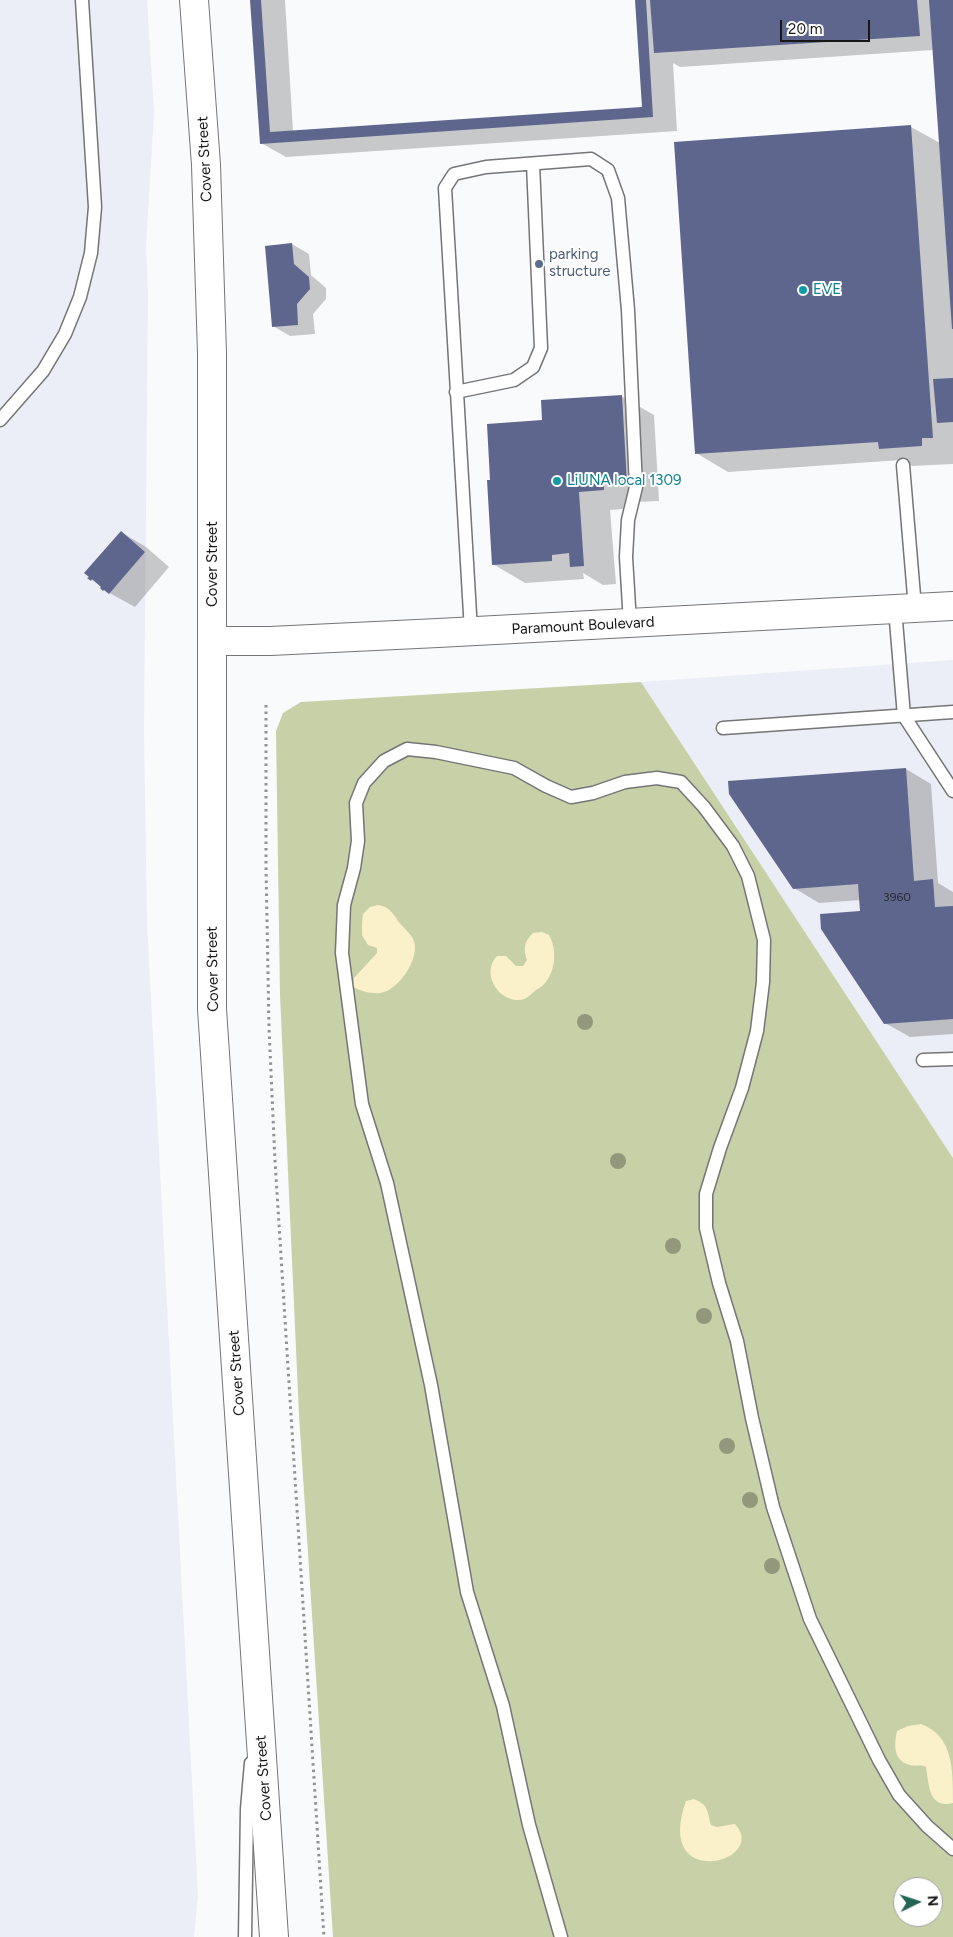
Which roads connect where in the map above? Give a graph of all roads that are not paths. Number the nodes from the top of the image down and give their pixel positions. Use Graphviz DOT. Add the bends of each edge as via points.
graph roads {
  1 [pos="82,0"];
  2 [pos="194,0"];
  3 [pos="533,164"];
  4 [pos="456,392"];
  5 [pos="0,420"];
  6 [pos="903,465"];
  7 [pos="953,606"];
  8 [pos="905,608"];
  9 [pos="630,623"];
  10 [pos="471,632"];
  11 [pos="213,641"];
  12 [pos="953,712"];
  13 [pos="904,716"];
  14 [pos="723,728"];
  15 [pos="953,791"];
  16 [pos="953,1059"];
  17 [pos="923,1060"];
  18 [pos="258,1686"];
  19 [pos="953,1849"];
  20 [pos="245,1937"];
  21 [pos="274,1937"];
  22 [pos="561,1937"];
  1 -- 5 [label="lane" via="95,207 91,253 80,297 65,334 42,371"];
  2 -- 11 [label="street, Cover Street" via="206,165 212,344"];
  3 -- 4 [label="lane" via="541,348 533,367 514,380"];
  3 -- 4 [label="lane" via="486,167 454,174 445,188"];
  3 -- 9 [label="lane" via="591,160 608,170 618,198 628,310 636,487 628,520 626,556"];
  4 -- 10 [label="lane"];
  6 -- 8 [label="lane"];
  7 -- 8 [label="street, Paramount Boulevard"];
  8 -- 9 [label="street, Paramount Boulevard"];
  8 -- 13 [label="lane"];
  9 -- 10 [label="street, Paramount Boulevard"];
  10 -- 11 [label="street, Paramount Boulevard"];
  11 -- 18 [label="street, Cover Street" via="212,1009"];
  12 -- 13 [label="lane"];
  13 -- 14 [label="lane"];
  13 -- 15 [label="lane"];
  16 -- 17 [label="lane"];
  18 -- 20 [label="lane" via="247,1809"];
  18 -- 21 [label="street, Cover Street"];
  19 -- 22 [label="lane" via="898,1795 810,1619 773,1507 737,1341 706,1228 706,1194 742,1088 757,1031 764,982 764,940 748,876 733,846 681,782 658,778 625,782 572,797 514,768 407,749 384,761 364,783 356,803 358,841 344,905 342,953 362,1104 387,1183 431,1385 466,1592 503,1706 529,1825"];
}
